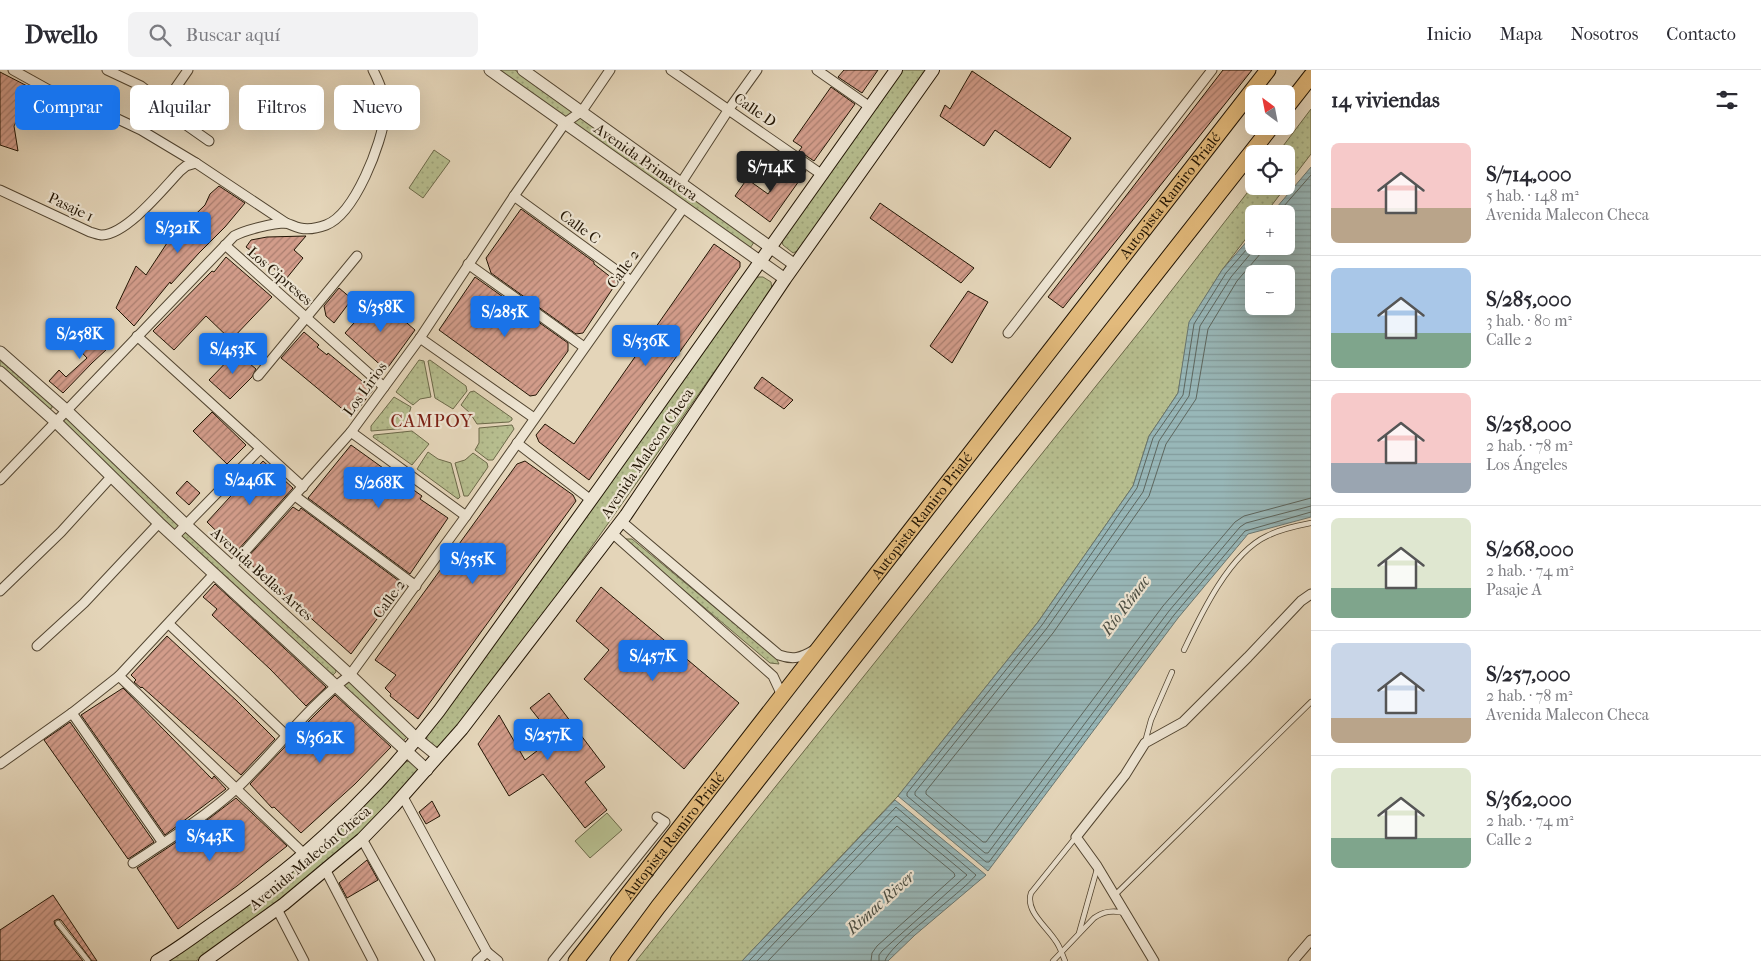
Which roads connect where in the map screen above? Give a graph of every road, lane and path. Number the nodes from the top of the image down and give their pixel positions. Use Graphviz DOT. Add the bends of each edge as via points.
graph roads {
  1 [pos="13,70"];
  2 [pos="107,70"];
  3 [pos="188,70"];
  4 [pos="373,70"];
  5 [pos="490,70"];
  6 [pos="523,70"];
  7 [pos="610,70"];
  8 [pos="672,70"];
  9 [pos="757,70"];
  10 [pos="817,70"];
  11 [pos="896,70"];
  12 [pos="933,70"];
  13 [pos="1212,70"];
  14 [pos="1268,70"];
  15 [pos="1311,76"];
  16 [pos="139,85"];
  17 [pos="178,85"];
  18 [pos="1295,96"];
  19 [pos="870,107"];
  20 [pos="729,109"];
  21 [pos="582,111"];
  22 [pos="565,123"];
  23 [pos="194,130"];
  24 [pos="1265,135"];
  25 [pos="210,141"];
  26 [pos="196,163"];
  27 [pos="821,174"];
  28 [pos="681,183"];
  29 [pos="0,190"];
  30 [pos="514,196"];
  31 [pos="684,207"];
  32 [pos="286,223"];
  33 [pos="225,245"];
  34 [pos="770,248"];
  35 [pos="357,256"];
  36 [pos="760,262"];
  37 [pos="468,264"];
  38 [pos="795,264"];
  39 [pos="785,279"];
  40 [pos="631,281"];
  41 [pos="306,317"];
  42 [pos="1008,333"];
  43 [pos="137,336"];
  44 [pos="420,338"];
  45 [pos="584,347"];
  46 [pos="0,352"];
  47 [pos="0,372"];
  48 [pos="258,376"];
  49 [pos="384,387"];
  50 [pos="67,410"];
  51 [pos="534,418"];
  52 [pos="56,422"];
  53 [pos="351,432"];
  54 [pos="517,443"];
  55 [pos="260,448"];
  56 [pos="111,477"];
  57 [pos="0,480"];
  58 [pos="303,487"];
  59 [pos="295,496"];
  60 [pos="592,500"];
  61 [pos="466,516"];
  62 [pos="621,521"];
  63 [pos="1311,523"];
  64 [pos="159,524"];
  65 [pos="186,525"];
  66 [pos="612,533"];
  67 [pos="174,538"];
  68 [pos="231,567"];
  69 [pos="214,574"];
  70 [pos="416,586"];
  71 [pos="0,591"];
  72 [pos="1311,594"];
  73 [pos="169,624"];
  74 [pos="822,644"];
  75 [pos="37,646"];
  76 [pos="1184,650"];
  77 [pos="1172,672"];
  78 [pos="350,675"];
  79 [pos="119,676"];
  80 [pos="336,685"];
  81 [pos="780,701"];
  82 [pos="1311,702"];
  83 [pos="72,713"];
  84 [pos="286,735"];
  85 [pos="418,739"];
  86 [pos="1145,744"];
  87 [pos="406,752"];
  88 [pos="438,756"];
  89 [pos="0,764"];
  90 [pos="427,770"];
  91 [pos="237,788"];
  92 [pos="402,797"];
  93 [pos="657,816"];
  94 [pos="1076,837"];
  95 [pos="362,839"];
  96 [pos="163,843"];
  97 [pos="304,854"];
  98 [pos="133,862"];
  99 [pos="1097,866"];
  100 [pos="325,870"];
  101 [pos="1115,895"];
  102 [pos="277,909"];
  103 [pos="1126,914"];
  104 [pos="58,923"];
  105 [pos="1078,935"];
  106 [pos="1311,940"];
  107 [pos="487,952"];
  108 [pos="1061,953"];
  109 [pos="88,961"];
  110 [pos="157,961"];
  111 [pos="205,961"];
  112 [pos="304,961"];
  113 [pos="373,961"];
  114 [pos="430,961"];
  115 [pos="477,961"];
  116 [pos="498,961"];
  117 [pos="553,961"];
  118 [pos="576,961"];
  119 [pos="618,961"];
  120 [pos="1054,961"];
  121 [pos="1066,961"];
  122 [pos="1154,961"];
  123 [pos="1293,961"];
  1 -- 26 [label="street" via="49,90 133,126"];
  2 -- 16 [label="street"];
  3 -- 17 [label="street"];
  4 -- 32 [label="street" via="384,98 385,113 376,149 356,195 339,218 328,225 315,229"];
  5 -- 22 [label="street, Avenida Primavera"];
  6 -- 21 [label="street, Avenida Primavera"];
  7 -- 21 [label="street, Los Lirios"];
  8 -- 20 [label="street, Calle D"];
  9 -- 20 [label="street"];
  10 -- 19 [label="street"];
  11 -- 19 [label="main road, Avenida Malecon Checa"];
  12 -- 38 [label="main road, Avenida Malecon Checa"];
  13 -- 42 [label="street"];
  14 -- 74 [label="highway, Autopista Ramiro Prialé"];
  15 -- 18 [label="highway"];
  19 -- 27 [label="main road, Avenida Malecon Checa"];
  20 -- 27 [label="street, Calle D"];
  20 -- 28 [label="street"];
  21 -- 22 [label="street, Los Lirios"];
  21 -- 28 [label="street, Avenida Primavera"];
  22 -- 30 [label="street, Los Lirios"];
  22 -- 31 [label="street, Avenida Primavera"];
  23 -- 25 [label="street"];
  24 -- 119 [label="highway, Autopista Ramiro Prialé"];
  26 -- 29 [label="street, Pasaje 1" via="180,171 130,222 102,234 90,232"];
  26 -- 32 [label="street"];
  27 -- 34 [label="main road, Avenida Malecon Checa"];
  28 -- 34 [label="street, Avenida Primavera"];
  30 -- 37 [label="street, Los Lirios"];
  30 -- 40 [label="street, Calle C"];
  31 -- 36 [label="street, Avenida Primavera"];
  31 -- 40 [label="street, Calle 2"];
  32 -- 33 [label="street" via="243,231"];
  33 -- 41 [label="street, Los Cipreses"];
  33 -- 43 [label="street"];
  34 -- 36 [label="main road, Avenida Malecon Checa"];
  34 -- 38 [label="street, Avenida Primavera"];
  35 -- 41 [label="street"];
  36 -- 39 [label="street, Avenida Primavera"];
  36 -- 60 [label="main road, Avenida Malecon Checa"];
  37 -- 44 [label="street, Los Lirios"];
  37 -- 45 [label="street"];
  38 -- 39 [label="main road, Avenida Malecon Checa"];
  39 -- 62 [label="main road, Avenida Malecon Checa"];
  40 -- 45 [label="street, Calle 2"];
  41 -- 48 [label="street"];
  41 -- 49 [label="street, Los Cipreses"];
  43 -- 50 [label="street"];
  43 -- 55 [label="street"];
  44 -- 49 [label="street, Los Lirios"];
  44 -- 51 [label="street"];
  45 -- 51 [label="street, Calle 2"];
  46 -- 50 [label="street, Avenida Bellas Artes"];
  47 -- 52 [label="street"];
  49 -- 53 [label="street, Los Lirios"];
  50 -- 52 [label="street"];
  50 -- 65 [label="street, Avenida Bellas Artes"];
  51 -- 54 [label="street, Calle 2"];
  52 -- 56 [label="street"];
  52 -- 57 [label="street"];
  53 -- 58 [label="street, Los Lirios"];
  53 -- 61 [label="street"];
  54 -- 60 [label="street"];
  54 -- 61 [label="street, Calle 2"];
  55 -- 58 [label="street"];
  55 -- 65 [label="street"];
  56 -- 64 [label="street"];
  56 -- 71 [label="street" via="61,532"];
  58 -- 59 [label="street, Los Lirios"];
  59 -- 68 [label="street, Los Lirios"];
  59 -- 70 [label="street"];
  60 -- 85 [label="main road, Avenida Malecon Checa"];
  61 -- 70 [label="street, Calle 2"];
  62 -- 66 [label="main road, Avenida Malecon Checa"];
  62 -- 74 [label="street" via="779,655 798,658"];
  63 -- 76 [label="lane" via="1265,536 1240,556 1207,602"];
  64 -- 67 [label="street"];
  64 -- 75 [label="street" via="84,603"];
  65 -- 67 [label="street"];
  65 -- 68 [label="street, Avenida Bellas Artes"];
  66 -- 81 [label="street" via="773,676 780,691"];
  66 -- 88 [label="main road, Avenida Malecon Checa" via="487,698"];
  67 -- 69 [label="street"];
  68 -- 78 [label="street, Avenida Bellas Artes"];
  69 -- 73 [label="street"];
  69 -- 80 [label="street"];
  70 -- 78 [label="street, Calle 2"];
  72 -- 86 [label="street" via="1183,722"];
  73 -- 79 [label="street"];
  73 -- 84 [label="street"];
  74 -- 81 [label="highway, Autopista Ramiro Prialé"];
  77 -- 86 [label="lane" via="1151,720"];
  78 -- 80 [label="street, Calle 2"];
  78 -- 85 [label="street, Avenida Bellas Artes"];
  79 -- 83 [label="street"];
  79 -- 91 [label="street"];
  80 -- 84 [label="street, Calle 2"];
  80 -- 87 [label="street"];
  81 -- 118 [label="highway, Autopista Ramiro Prialé"];
  82 -- 101 [label="lane"];
  83 -- 89 [label="street"];
  83 -- 96 [label="street"];
  84 -- 91 [label="street, Calle 2"];
  85 -- 87 [label="main road, Avenida Malecon Checa"];
  85 -- 88 [label="street, Avenida Bellas Artes"];
  86 -- 94 [label="street"];
  87 -- 90 [label="street"];
  87 -- 97 [label="main road, Avenida Malecón Checa"];
  88 -- 90 [label="main road, Avenida Malecon Checa"];
  90 -- 92 [label="main road, Avenida Malecón Checa"];
  91 -- 96 [label="street, Calle 2"];
  91 -- 97 [label="street"];
  92 -- 95 [label="main road, Avenida Malecón Checa"];
  92 -- 107 [label="street"];
  93 -- 117 [label="street" via="665,822"];
  94 -- 99 [label="street"];
  94 -- 108 [label="lane" via="1029,899 1030,906 1056,940"];
  95 -- 100 [label="main road, Avenida Malecón Checa"];
  95 -- 114 [label="street"];
  96 -- 98 [label="street, Calle 2"];
  97 -- 110 [label="main road, Avenida Malecón Checa"];
  99 -- 101 [label="street"];
  99 -- 105 [label="lane"];
  100 -- 102 [label="main road, Avenida Malecón Checa"];
  100 -- 113 [label="street"];
  101 -- 103 [label="street"];
  102 -- 111 [label="main road, Avenida Malecón Checa"];
  102 -- 112 [label="street"];
  103 -- 105 [label="lane" via="1117,911 1101,914"];
  103 -- 122 [label="street"];
  104 -- 109 [label="lane"];
  105 -- 108 [label="lane"];
  106 -- 123 [label="street"];
  107 -- 115 [label="street"];
  107 -- 116 [label="street"];
  108 -- 120 [label="lane"];
  108 -- 121 [label="lane"];
}
